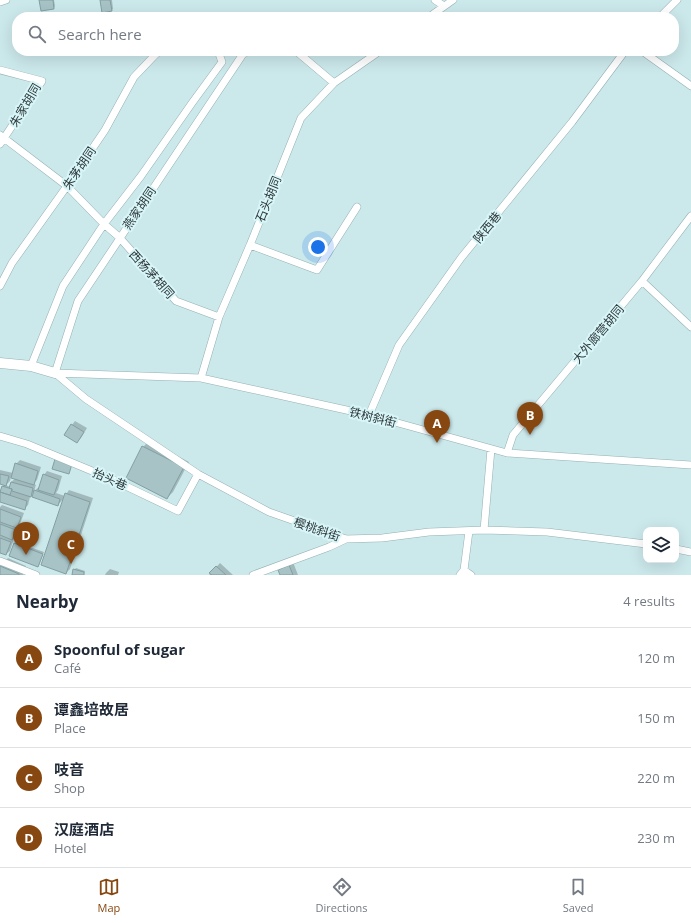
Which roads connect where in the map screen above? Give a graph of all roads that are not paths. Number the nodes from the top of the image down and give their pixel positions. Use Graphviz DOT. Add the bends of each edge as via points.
graph roads {
  1 [pos="6,0"];
  2 [pos="435,0"];
  3 [pos="452,0"];
  4 [pos="677,0"];
  5 [pos="0,2"];
  6 [pos="444,6"];
  7 [pos="436,12"];
  8 [pos="665,12"];
  9 [pos="154,56"];
  10 [pos="220,56"];
  11 [pos="243,56"];
  12 [pos="302,56"];
  13 [pos="373,56"];
  14 [pos="621,56"];
  15 [pos="649,56"];
  16 [pos="0,70"];
  17 [pos="334,83"];
  18 [pos="691,86"];
  19 [pos="2,139"];
  20 [pos="67,186"];
  21 [pos="357,207"];
  22 [pos="691,216"];
  23 [pos="104,224"];
  24 [pos="119,237"];
  25 [pos="250,245"];
  26 [pos="642,281"];
  27 [pos="0,286"];
  28 [pos="219,317"];
  29 [pos="691,327"];
  30 [pos="0,363"];
  31 [pos="30,366"];
  32 [pos="55,373"];
  33 [pos="201,378"];
  34 [pos="369,415"];
  35 [pos="0,436"];
  36 [pos="491,449"];
  37 [pos="507,453"];
  38 [pos="691,465"];
  39 [pos="198,474"];
  40 [pos="484,530"];
  41 [pos="469,531"];
  42 [pos="346,539"];
  43 [pos="643,544"];
  44 [pos="679,550"];
  45 [pos="691,552"];
  46 [pos="0,561"];
  47 [pos="462,573"];
  48 [pos="36,575"];
  49 [pos="253,575"];
  50 [pos="471,575"];
  1 -- 5 [label="lane"];
  2 -- 6 [label="lane"];
  3 -- 6 [label="lane"];
  4 -- 8 [label="lane"];
  6 -- 7 [label="lane"];
  9 -- 20 [label="lane, 朱茅胡同" via="134,77 105,130"];
  10 -- 23 [label="lane" via="222,62"];
  11 -- 24 [label="lane, 燕家胡同"];
  12 -- 17 [label="lane"];
  13 -- 17 [label="lane, 石头胡同"];
  14 -- 34 [label="lane, 陕西巷" via="572,122 461,258 399,345"];
  15 -- 18 [label="lane"];
  16 -- 19 [label="lane, 朱家胡同" via="42,81"];
  17 -- 25 [label="lane, 石头胡同" via="301,118"];
  19 -- 20 [label="lane, 西杨茅胡同"];
  20 -- 23 [label="lane, 西杨茅胡同"];
  20 -- 27 [label="lane, 朱茅胡同" via="12,263"];
  21 -- 25 [label="lane" via="317,270"];
  22 -- 26 [label="lane, 大外廊营胡同"];
  23 -- 24 [label="lane, 西杨茅胡同"];
  23 -- 31 [label="lane" via="63,286"];
  24 -- 28 [label="lane, 西杨茅胡同" via="176,301"];
  24 -- 32 [label="lane, 燕家胡同" via="78,300"];
  25 -- 28 [label="lane, 石头胡同"];
  26 -- 29 [label="lane"];
  26 -- 37 [label="lane, 大外廊营胡同" via="513,435"];
  28 -- 33 [label="lane, 石头胡同"];
  30 -- 31 [label="street"];
  31 -- 32 [label="street"];
  32 -- 33 [label="lane, 铁树斜街"];
  32 -- 39 [label="lane, 樱桃斜街" via="86,399"];
  33 -- 34 [label="lane, 铁树斜街"];
  34 -- 36 [label="lane, 铁树斜街"];
  35 -- 39 [label="lane, 抬头巷" via="27,444 109,478 178,511"];
  36 -- 37 [label="lane, 铁树斜街"];
  36 -- 40 [label="lane"];
  37 -- 38 [label="lane, 铁树斜街"];
  39 -- 42 [label="lane, 樱桃斜街" via="269,512"];
  40 -- 41 [label="lane, 樱桃斜街"];
  40 -- 43 [label="lane, 樱桃斜街" via="547,532"];
  41 -- 42 [label="lane, 樱桃斜街"];
  41 -- 47 [label="lane"];
  42 -- 49 [label="lane"];
  44 -- 45 [label="lane"];
  46 -- 48 [label="lane"];
  47 -- 50 [label="lane"];
}
